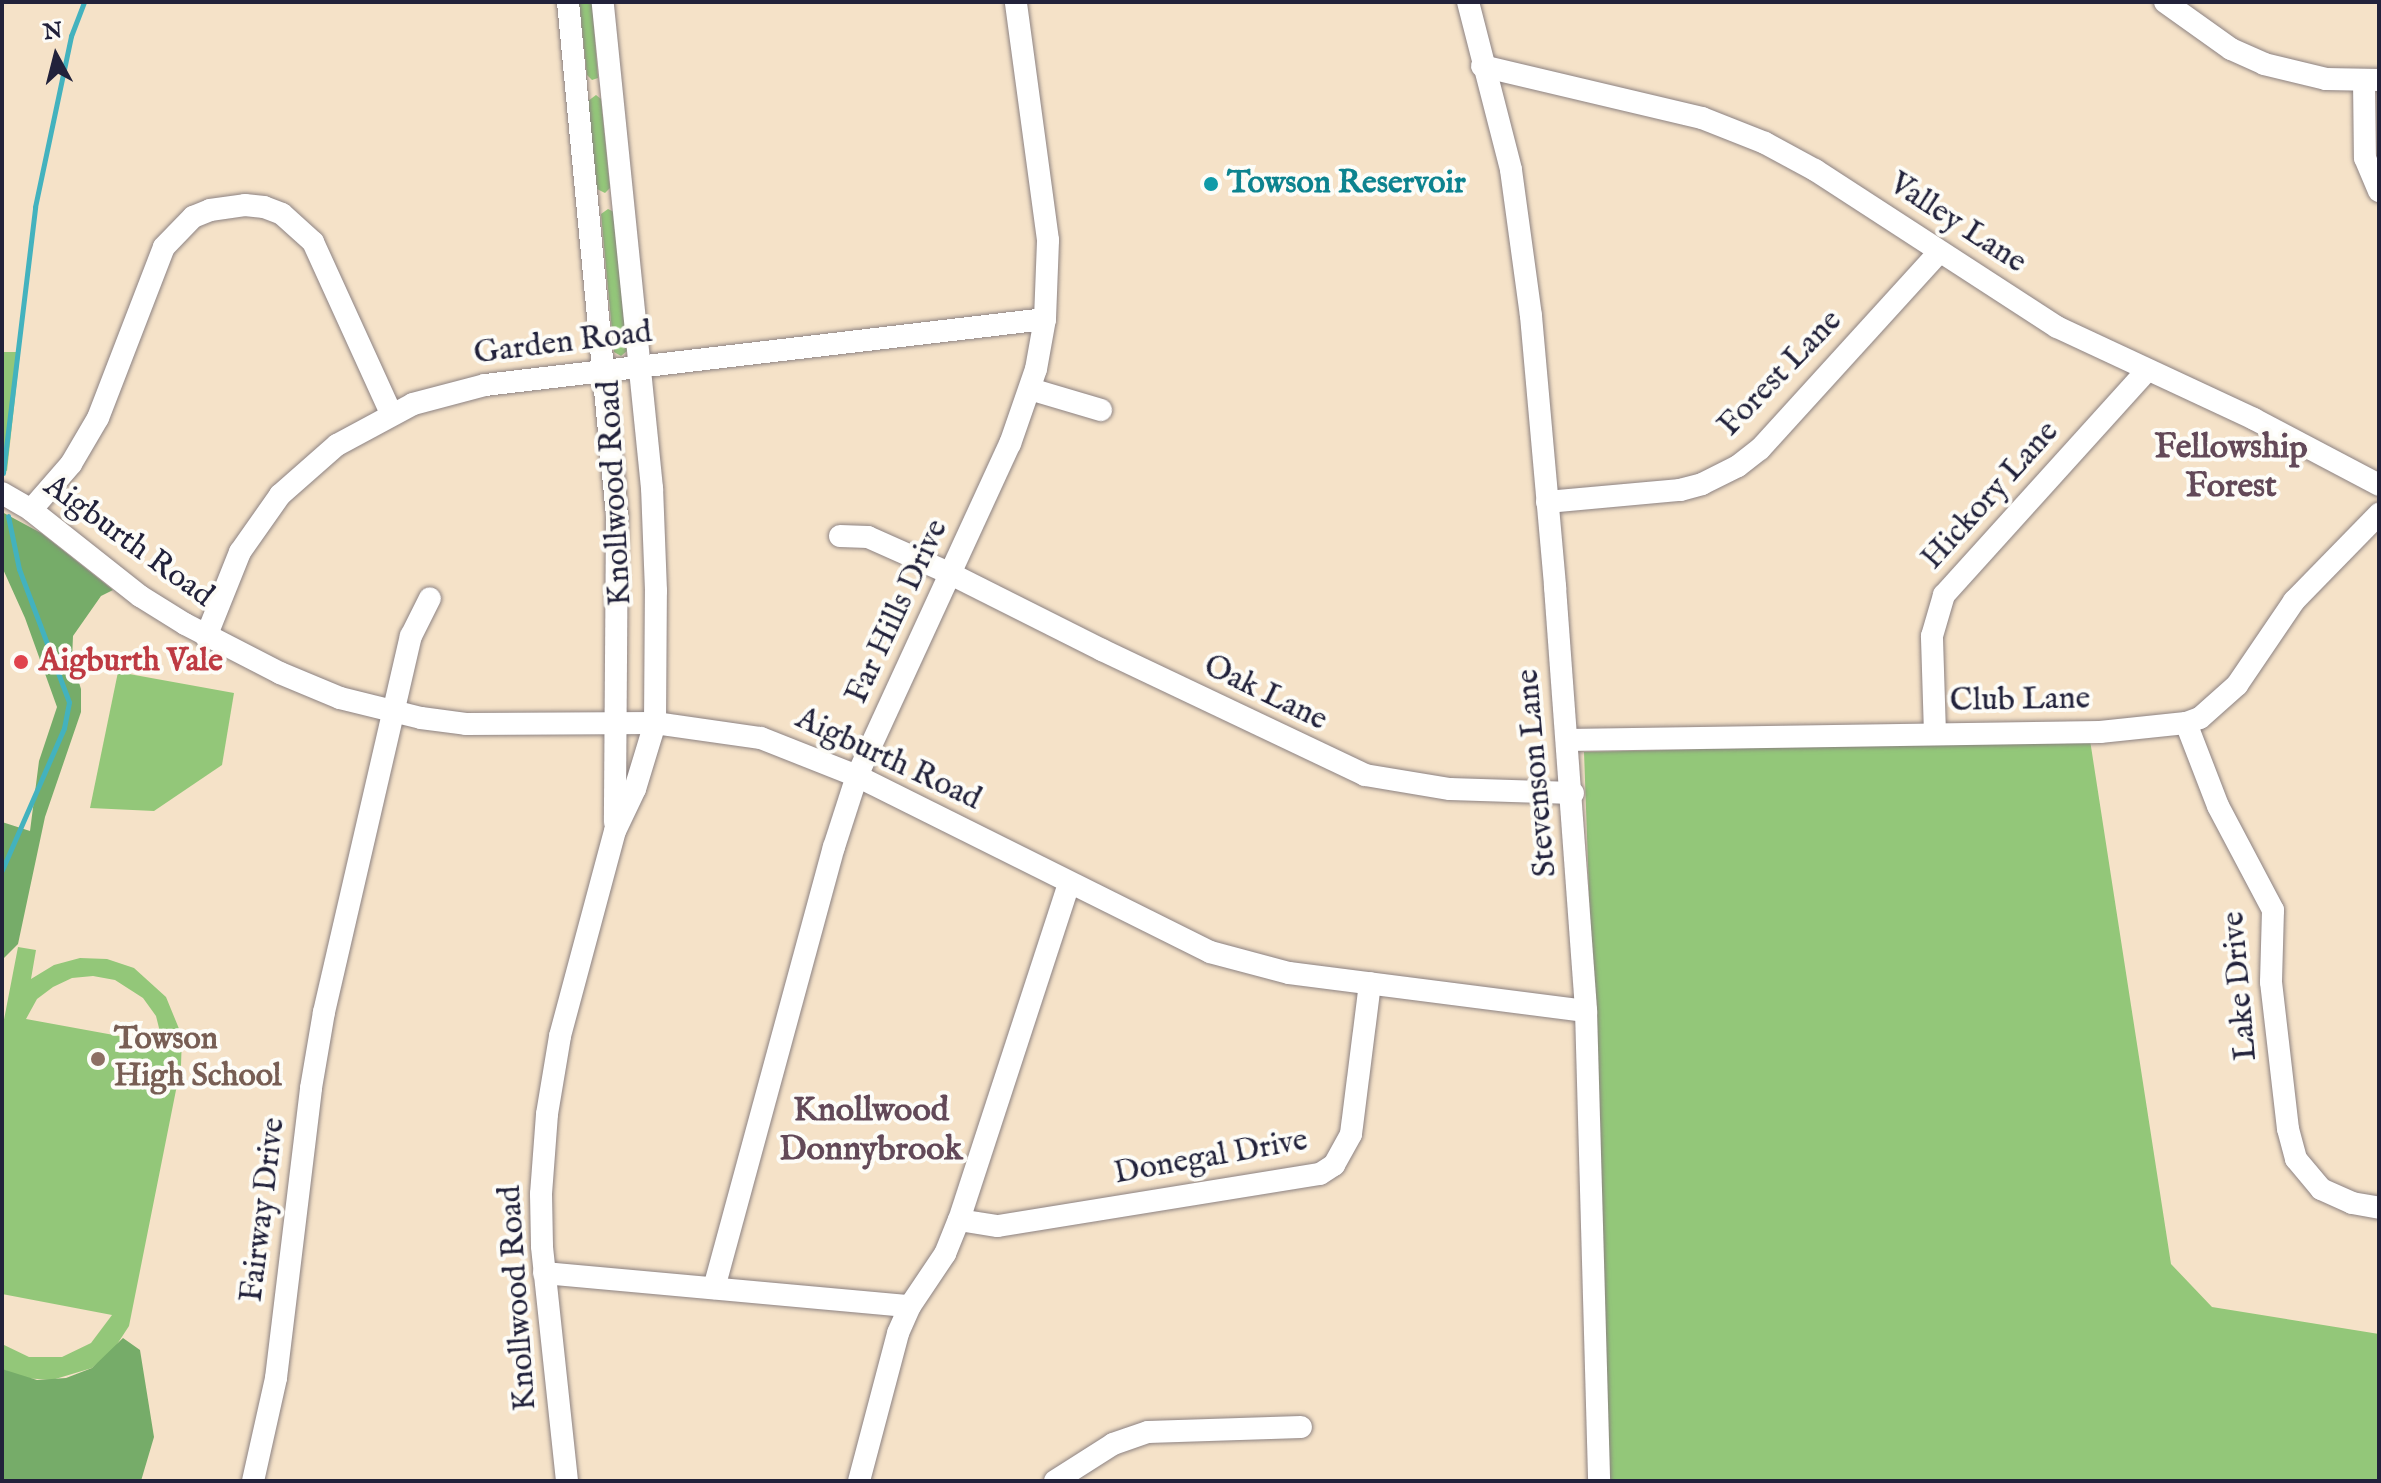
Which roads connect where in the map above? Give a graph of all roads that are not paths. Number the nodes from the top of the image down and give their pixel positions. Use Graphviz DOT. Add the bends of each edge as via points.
graph roads {
  1 [pos="568,2"];
  2 [pos="603,2"];
  3 [pos="1016,2"];
  4 [pos="2165,2"];
  5 [pos="1469,4"];
  6 [pos="1482,66"];
  7 [pos="2372,80"];
  8 [pos="2379,191"];
  9 [pos="1939,252"];
  10 [pos="1045,319"];
  11 [pos="641,367"];
  12 [pos="2147,370"];
  13 [pos="605,371"];
  14 [pos="1030,389"];
  15 [pos="1101,410"];
  16 [pos="391,413"];
  17 [pos="2379,485"];
  18 [pos="2,493"];
  19 [pos="1547,502"];
  20 [pos="31,510"];
  21 [pos="2379,514"];
  22 [pos="840,536"];
  23 [pos="951,574"];
  24 [pos="430,598"];
  25 [pos="206,637"];
  26 [pos="393,712"];
  27 [pos="618,723"];
  28 [pos="655,723"];
  29 [pos="2186,723"];
  30 [pos="1935,734"];
  31 [pos="1567,740"];
  32 [pos="857,776"];
  33 [pos="1573,793"];
  34 [pos="615,831"];
  35 [pos="1069,884"];
  36 [pos="1370,983"];
  37 [pos="1586,1011"];
  38 [pos="2379,1208"];
  39 [pos="959,1220"];
  40 [pos="544,1273"];
  41 [pos="714,1288"];
  42 [pos="910,1306"];
  43 [pos="1301,1427"];
  44 [pos="253,1481"];
  45 [pos="567,1481"];
  46 [pos="859,1481"];
  47 [pos="1055,1481"];
  48 [pos="1599,1481"];
  1 -- 13 [label="street, Knollwood Road"];
  2 -- 11 [label="street, Knollwood Road"];
  3 -- 10 [label="street, Far Hills Drive" via="1047,218"];
  4 -- 7 [label="street" via="2231,49 2264,64 2326,79"];
  5 -- 6 [label="street, Stevenson Lane"];
  6 -- 9 [label="street, Valley Lane" via="1730,128 1815,170"];
  6 -- 19 [label="street, Stevenson Lane" via="1511,170 1531,316"];
  7 -- 8 [label="street" via="2365,158"];
  9 -- 12 [label="street, Valley Lane" via="2057,327"];
  9 -- 19 [label="street, Forest Lane" via="1760,449 1738,466 1680,490"];
  10 -- 11 [label="street, Garden Road"];
  10 -- 14 [label="street, Far Hills Drive"];
  11 -- 13 [label="street, Garden Road"];
  11 -- 28 [label="street, Knollwood Road" via="654,536"];
  12 -- 17 [label="street, Valley Lane"];
  12 -- 30 [label="street, Hickory Lane" via="1944,595 1932,636"];
  13 -- 16 [label="street, Garden Road" via="460,390"];
  13 -- 27 [label="street, Knollwood Road" via="617,516"];
  14 -- 15 [label="street"];
  14 -- 23 [label="street, Far Hills Drive"];
  16 -- 20 [label="street" via="313,242 282,214 264,207 210,210 193,217 164,247 98,418 71,464"];
  16 -- 25 [label="street, Garden Road" via="322,456 270,507 234,562"];
  18 -- 20 [label="street, Aigburth Road"];
  19 -- 31 [label="street, Stevenson Lane"];
  20 -- 25 [label="street, Aigburth Road" via="140,596"];
  21 -- 29 [label="street, Club Lane" via="2294,601 2237,685 2200,718"];
  22 -- 23 [label="street, Oak Lane" via="868,537"];
  23 -- 32 [label="street, Far Hills Drive"];
  23 -- 33 [label="street, Oak Lane" via="1365,775 1450,789"];
  24 -- 26 [label="street, Fairway Drive" via="411,636"];
  25 -- 26 [label="street, Aigburth Road" via="310,687"];
  26 -- 27 [label="street, Aigburth Road" via="481,725"];
  26 -- 44 [label="street, Fairway Drive" via="321,1027 276,1378"];
  27 -- 28 [label="street, Aigburth Road"];
  27 -- 34 [label="street, Knollwood Road"];
  28 -- 32 [label="street, Aigburth Road" via="761,738"];
  28 -- 34 [label="street, Knollwood Road" via="635,789"];
  29 -- 30 [label="street, Club Lane" via="2100,732"];
  29 -- 38 [label="street, Lake Drive" via="2218,806 2273,910 2271,982 2296,1159 2321,1189"];
  30 -- 31 [label="street, Club Lane"];
  31 -- 33 [label="street, Stevenson Lane"];
  32 -- 35 [label="street, Aigburth Road"];
  32 -- 41 [label="street, Far Hills Drive"];
  33 -- 37 [label="street, Stevenson Lane"];
  34 -- 40 [label="street, Knollwood Road" via="553,1072 541,1194"];
  35 -- 36 [label="street, Aigburth Road" via="1210,952 1289,973"];
  35 -- 39 [label="street"];
  36 -- 37 [label="street, Aigburth Road"];
  36 -- 39 [label="street, Donegal Drive" via="1351,1134 1334,1165 1320,1174 998,1226"];
  37 -- 48 [label="street, Stevenson Lane"];
  39 -- 42 [label="street" via="945,1254"];
  40 -- 41 [label="street"];
  40 -- 45 [label="street, Knollwood Road"];
  41 -- 42 [label="street"];
  42 -- 46 [label="street"];
  43 -- 47 [label="street" via="1148,1432 1113,1444"];
}
